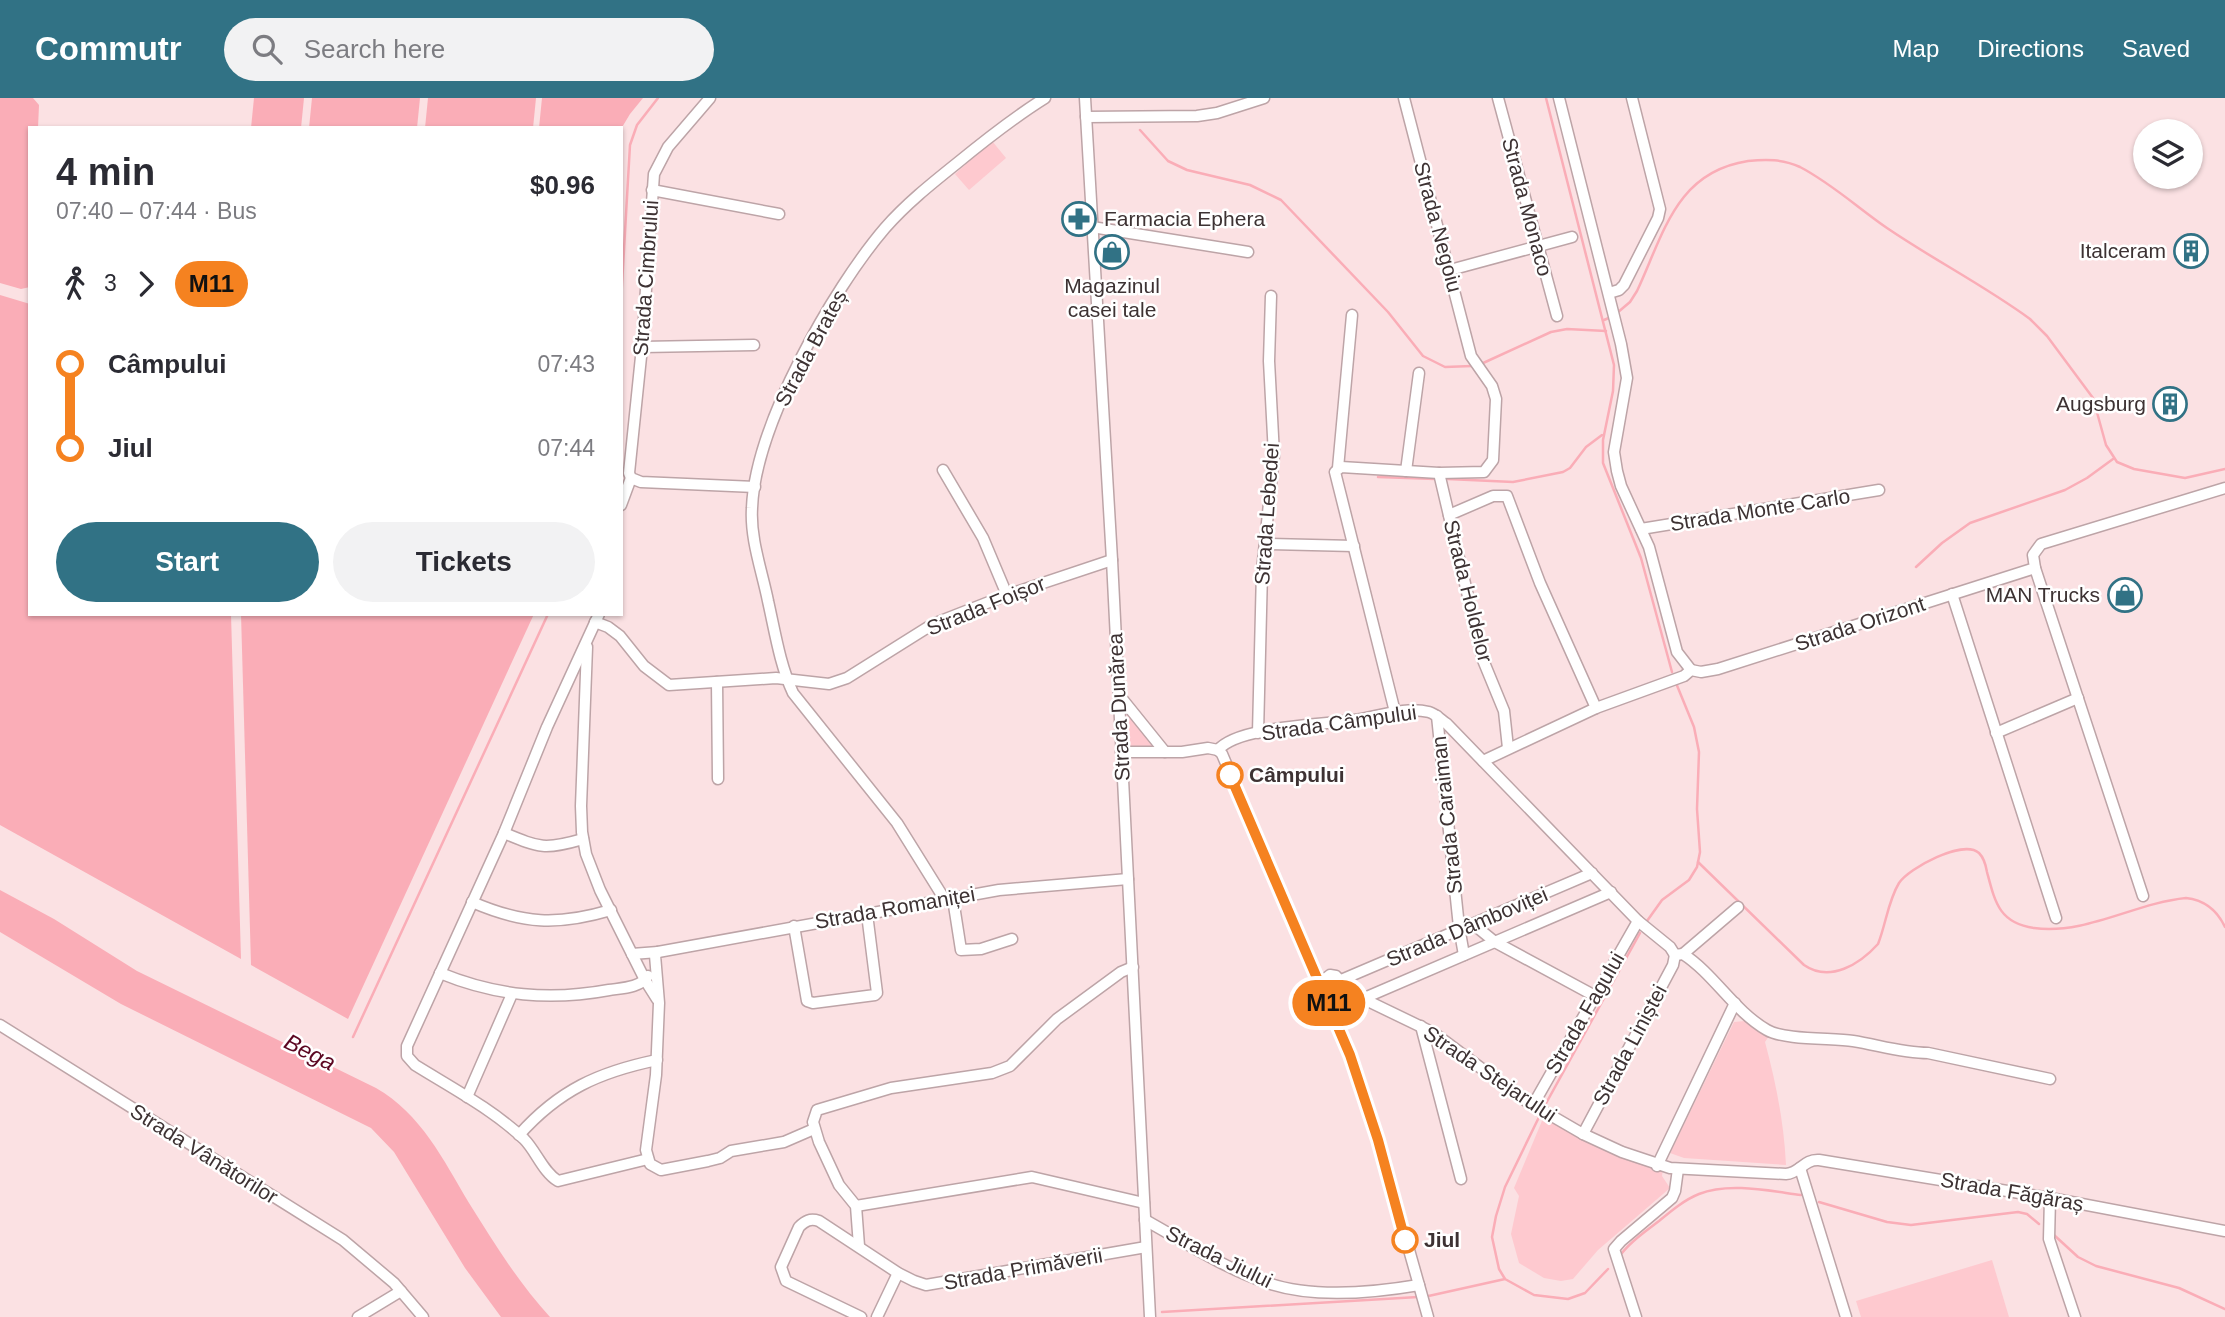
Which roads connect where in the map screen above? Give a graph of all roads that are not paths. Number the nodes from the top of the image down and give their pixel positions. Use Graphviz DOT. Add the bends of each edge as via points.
graph roads {
  1 [pos="710,98"];
  2 [pos="1045,98"];
  3 [pos="1086,98"];
  4 [pos="1264,98"];
  5 [pos="1404,98"];
  6 [pos="1498,98"];
  7 [pos="1559,98"];
  8 [pos="1632,98"];
  9 [pos="1086,117"];
  10 [pos="652,190"];
  11 [pos="779,214"];
  12 [pos="1092,227"];
  13 [pos="1572,237"];
  14 [pos="1538,247"];
  15 [pos="1248,252"];
  16 [pos="1450,270"];
  17 [pos="1609,293"];
  18 [pos="1271,296"];
  19 [pos="1352,315"];
  20 [pos="1557,316"];
  21 [pos="754,345"];
  22 [pos="642,347"];
  23 [pos="1419,373"];
  24 [pos="1338,468"];
  25 [pos="943,470"];
  26 [pos="1406,471"];
  27 [pos="1439,473"];
  28 [pos="631,478"];
  29 [pos="755,487"];
  30 [pos="2225,488"];
  31 [pos="1879,490"];
  32 [pos="623,500"];
  33 [pos="1449,515"];
  34 [pos="1641,529"];
  35 [pos="1265,544"];
  36 [pos="1354,546"];
  37 [pos="1112,560"];
  38 [pos="2035,568"];
  39 [pos="1007,594"];
  40 [pos="1952,594"];
  41 [pos="597,618"];
  42 [pos="587,643"];
  43 [pos="1691,670"];
  44 [pos="787,680"];
  45 [pos="717,682"];
  46 [pos="1118,695"];
  47 [pos="2078,698"];
  48 [pos="1596,708"];
  49 [pos="1395,712"];
  50 [pos="1437,716"];
  51 [pos="1258,733"];
  52 [pos="1996,733"];
  53 [pos="1508,748"];
  54 [pos="1218,750"];
  55 [pos="1121,752"];
  56 [pos="1165,752"];
  57 [pos="1483,761"];
  58 [pos="718,779"];
  59 [pos="504,833"];
  60 [pos="583,839"];
  61 [pos="1592,873"];
  62 [pos="1128,879"];
  63 [pos="1611,892"];
  64 [pos="2143,896"];
  65 [pos="949,899"];
  66 [pos="472,902"];
  67 [pos="1738,907"];
  68 [pos="611,910"];
  69 [pos="867,914"];
  70 [pos="2056,918"];
  71 [pos="1638,921"];
  72 [pos="1474,924"];
  73 [pos="794,926"];
  74 [pos="1459,930"];
  75 [pos="1012,939"];
  76 [pos="1495,942"];
  77 [pos="661,950"];
  78 [pos="632,954"];
  79 [pos="1679,954"];
  80 [pos="1464,955"];
  81 [pos="655,965"];
  82 [pos="1133,967"];
  83 [pos="440,973"];
  84 [pos="645,980"];
  85 [pos="1320,983"];
  86 [pos="1342,985"];
  87 [pos="512,994"];
  88 [pos="1595,996"];
  89 [pos="1327,998"];
  90 [pos="1362,999"];
  91 [pos="659,1003"];
  92 [pos="1735,1003"];
  93 [pos="0,1025"];
  94 [pos="1421,1026"];
  95 [pos="657,1060"];
  96 [pos="2050,1079"];
  97 [pos="467,1097"];
  98 [pos="1539,1109"];
  99 [pos="814,1129"];
  100 [pos="1583,1134"];
  101 [pos="519,1135"];
  102 [pos="648,1159"];
  103 [pos="1657,1166"];
  104 [pos="1800,1168"];
  105 [pos="1678,1169"];
  106 [pos="1461,1179"];
  107 [pos="2050,1198"];
  108 [pos="1144,1203"];
  109 [pos="856,1206"];
  110 [pos="1145,1220"];
  111 [pos="2225,1231"];
  112 [pos="1146,1247"];
  113 [pos="862,1248"];
  114 [pos="898,1273"];
  115 [pos="401,1291"];
  116 [pos="1421,1293"];
  117 [pos="358,1317"];
  118 [pos="423,1317"];
  119 [pos="861,1317"];
  120 [pos="877,1317"];
  121 [pos="1150,1317"];
  122 [pos="1428,1317"];
  123 [pos="1636,1317"];
  124 [pos="1846,1317"];
  125 [pos="2075,1317"];
  1 -- 10 [label="street, Strada Cimbrului" via="662,155"];
  2 -- 29 [label="street, Strada Brateș" via="932,183 873,242 797,365 776,414"];
  3 -- 9 [label="street, Strada Dunărea"];
  4 -- 9 [label="street" via="1197,116"];
  5 -- 16 [label="street, Strada Negoiu"];
  6 -- 14 [label="street, Strada Monaco"];
  7 -- 17 [label="street"];
  8 -- 17 [label="street" via="1660,209 1625,285"];
  9 -- 12 [label="street, Strada Dunărea"];
  10 -- 11 [label="street"];
  10 -- 22 [label="street, Strada Cimbrului"];
  12 -- 15 [label="street"];
  12 -- 37 [label="street, Strada Dunărea"];
  13 -- 14 [label="street"];
  14 -- 16 [label="street"];
  14 -- 20 [label="street, Strada Monaco"];
  16 -- 27 [label="street, Strada Negoiu" via="1471,356 1494,391 1493,460 1487,471 1480,473"];
  17 -- 34 [label="street" via="1627,378 1614,452 1621,486"];
  18 -- 35 [label="street, Strada Lebedei" via="1274,455"];
  19 -- 24 [label="street"];
  21 -- 22 [label="street"];
  22 -- 28 [label="street, Strada Cimbrului"];
  23 -- 26 [label="street"];
  24 -- 26 [label="street, Strada Negoiu"];
  24 -- 36 [label="street" via="1335,475"];
  25 -- 39 [label="street" via="983,538"];
  26 -- 27 [label="street, Strada Negoiu"];
  27 -- 33 [label="street, Strada Holdelor"];
  28 -- 29 [label="street" via="645,483"];
  28 -- 32 [label="street, Strada Cimbrului"];
  29 -- 44 [label="street, Strada Brateș" via="755,542"];
  30 -- 38 [label="street" via="2041,544 2033,555"];
  31 -- 34 [label="street, Strada Monte Carlo"];
  33 -- 48 [label="street" via="1493,496 1507,496"];
  33 -- 53 [label="street, Strada Holdelor" via="1483,660 1504,711"];
  34 -- 43 [label="street" via="1677,652"];
  35 -- 36 [label="street"];
  35 -- 51 [label="street, Strada Lebedei"];
  36 -- 49 [label="street"];
  37 -- 39 [label="street, Strada Foișor"];
  37 -- 46 [label="street, Strada Dunărea"];
  38 -- 40 [label="street, Strada Orizont"];
  38 -- 47 [label="street"];
  39 -- 44 [label="street, Strada Foișor" via="933,624 842,680 825,684"];
  40 -- 43 [label="street, Strada Orizont" via="1718,669"];
  40 -- 52 [label="street"];
  41 -- 42 [label="street"];
  41 -- 45 [label="street, Strada Foișor" via="669,685"];
  42 -- 59 [label="street"];
  42 -- 60 [label="street"];
  43 -- 48 [label="street, Strada Orizont"];
  44 -- 45 [label="street, Strada Foișor"];
  44 -- 65 [label="street, Strada Brateș"];
  45 -- 58 [label="street"];
  46 -- 55 [label="street, Strada Dunărea"];
  46 -- 56 [label="street"];
  47 -- 52 [label="street"];
  47 -- 64 [label="street"];
  48 -- 53 [label="street, Strada Orizont"];
  49 -- 50 [label="street, Strada Câmpului"];
  49 -- 51 [label="street, Strada Câmpului"];
  50 -- 57 [label="street, Strada Câmpului"];
  50 -- 74 [label="street, Strada Caraiman"];
  51 -- 54 [label="street, Strada Câmpului" via="1227,741"];
  52 -- 70 [label="street"];
  53 -- 57 [label="street, Strada Orizont"];
  54 -- 56 [label="street, Strada Câmpului"];
  54 -- 85 [label="street"];
  55 -- 56 [label="street, Strada Câmpului"];
  55 -- 62 [label="street, Strada Dunărea"];
  57 -- 61 [label="street, Strada Câmpului"];
  59 -- 60 [label="street" via="555,848"];
  59 -- 66 [label="street"];
  60 -- 68 [label="street"];
  61 -- 63 [label="street, Strada Câmpului"];
  61 -- 72 [label="street, Strada Dâmboviței"];
  62 -- 65 [label="street, Strada Romaniței"];
  62 -- 82 [label="street, Strada Dunărea"];
  63 -- 71 [label="street, Strada Câmpului"];
  63 -- 76 [label="street"];
  65 -- 69 [label="street, Strada Romaniței"];
  65 -- 75 [label="street" via="961,950"];
  66 -- 68 [label="street" via="527,921 581,919"];
  66 -- 83 [label="street"];
  67 -- 79 [label="street"];
  68 -- 78 [label="street"];
  69 -- 73 [label="street, Strada Romaniței"];
  69 -- 73 [label="street" via="875,995 807,1001"];
  71 -- 79 [label="street, Strada Câmpului"];
  71 -- 88 [label="street, Strada Fagului"];
  72 -- 74 [label="street, Strada Dâmboviței"];
  72 -- 76 [label="street"];
  73 -- 77 [label="street, Strada Romaniței"];
  74 -- 80 [label="street, Strada Caraiman"];
  74 -- 86 [label="street, Strada Dâmboviței"];
  76 -- 80 [label="street"];
  76 -- 88 [label="street"];
  77 -- 78 [label="street, Strada Romaniței"];
  77 -- 81 [label="street" via="655,955"];
  78 -- 84 [label="street"];
  79 -- 92 [label="street, Strada Câmpului" via="1692,960"];
  79 -- 100 [label="street, Strada Liniștei"];
  80 -- 90 [label="street"];
  81 -- 84 [label="street"];
  81 -- 91 [label="street"];
  82 -- 99 [label="street" via="1057,1019 1005,1069 891,1088 821,1107 814,1115"];
  82 -- 108 [label="street, Strada Dunărea"];
  83 -- 87 [label="street"];
  83 -- 97 [label="street" via="407,1046 407,1056"];
  84 -- 87 [label="street" via="578,996"];
  84 -- 91 [label="street"];
  85 -- 86 [label="street" via="1330,975"];
  85 -- 89 [label="street"];
  86 -- 89 [label="street" via="1340,996"];
  86 -- 90 [label="street, Strada Stejarului"];
  87 -- 97 [label="street"];
  88 -- 98 [label="street, Strada Fagului"];
  89 -- 116 [label="street" via="1359,1080"];
  90 -- 94 [label="street, Strada Stejarului"];
  91 -- 95 [label="street"];
  92 -- 96 [label="street, Strada Câmpului" via="1777,1034 1928,1053"];
  92 -- 103 [label="street"];
  93 -- 115 [label="street, Strada Vânătorilor" via="337,1235"];
  94 -- 98 [label="street, Strada Stejarului"];
  94 -- 106 [label="street"];
  95 -- 101 [label="street" via="591,1079 545,1109"];
  95 -- 102 [label="street"];
  97 -- 101 [label="street"];
  98 -- 100 [label="street, Strada Stejarului"];
  99 -- 102 [label="street" via="783,1142 661,1170"];
  99 -- 109 [label="street" via="827,1163"];
  100 -- 103 [label="street, Strada Stejarului"];
  101 -- 102 [label="street" via="558,1181"];
  103 -- 105 [label="street, Strada Stejarului"];
  104 -- 105 [label="street, Strada Stejarului" via="1786,1174"];
  104 -- 107 [label="street, Strada Făgăraș" via="1807,1161 1819,1160"];
  104 -- 124 [label="street"];
  105 -- 123 [label="street" via="1672,1198 1614,1249"];
  107 -- 111 [label="street, Strada Făgăraș"];
  107 -- 125 [label="street" via="2049,1239"];
  108 -- 109 [label="street" via="1032,1177"];
  108 -- 110 [label="street, Strada Dunărea"];
  109 -- 113 [label="street"];
  110 -- 112 [label="street, Strada Dunărea"];
  110 -- 116 [label="street, Strada Jiului" via="1247,1275 1280,1287"];
  112 -- 114 [label="street, Strada Primăverii" via="932,1284 920,1284"];
  112 -- 121 [label="street, Strada Dunărea"];
  113 -- 114 [label="street, Strada Primăverii"];
  113 -- 119 [label="street, Strada Primăverii" via="819,1221 809,1220 799,1227 781,1267 786,1281"];
  114 -- 120 [label="street"];
  115 -- 117 [label="street"];
  115 -- 118 [label="street, Strada Vânătorilor"];
  116 -- 122 [label="street"];
}
